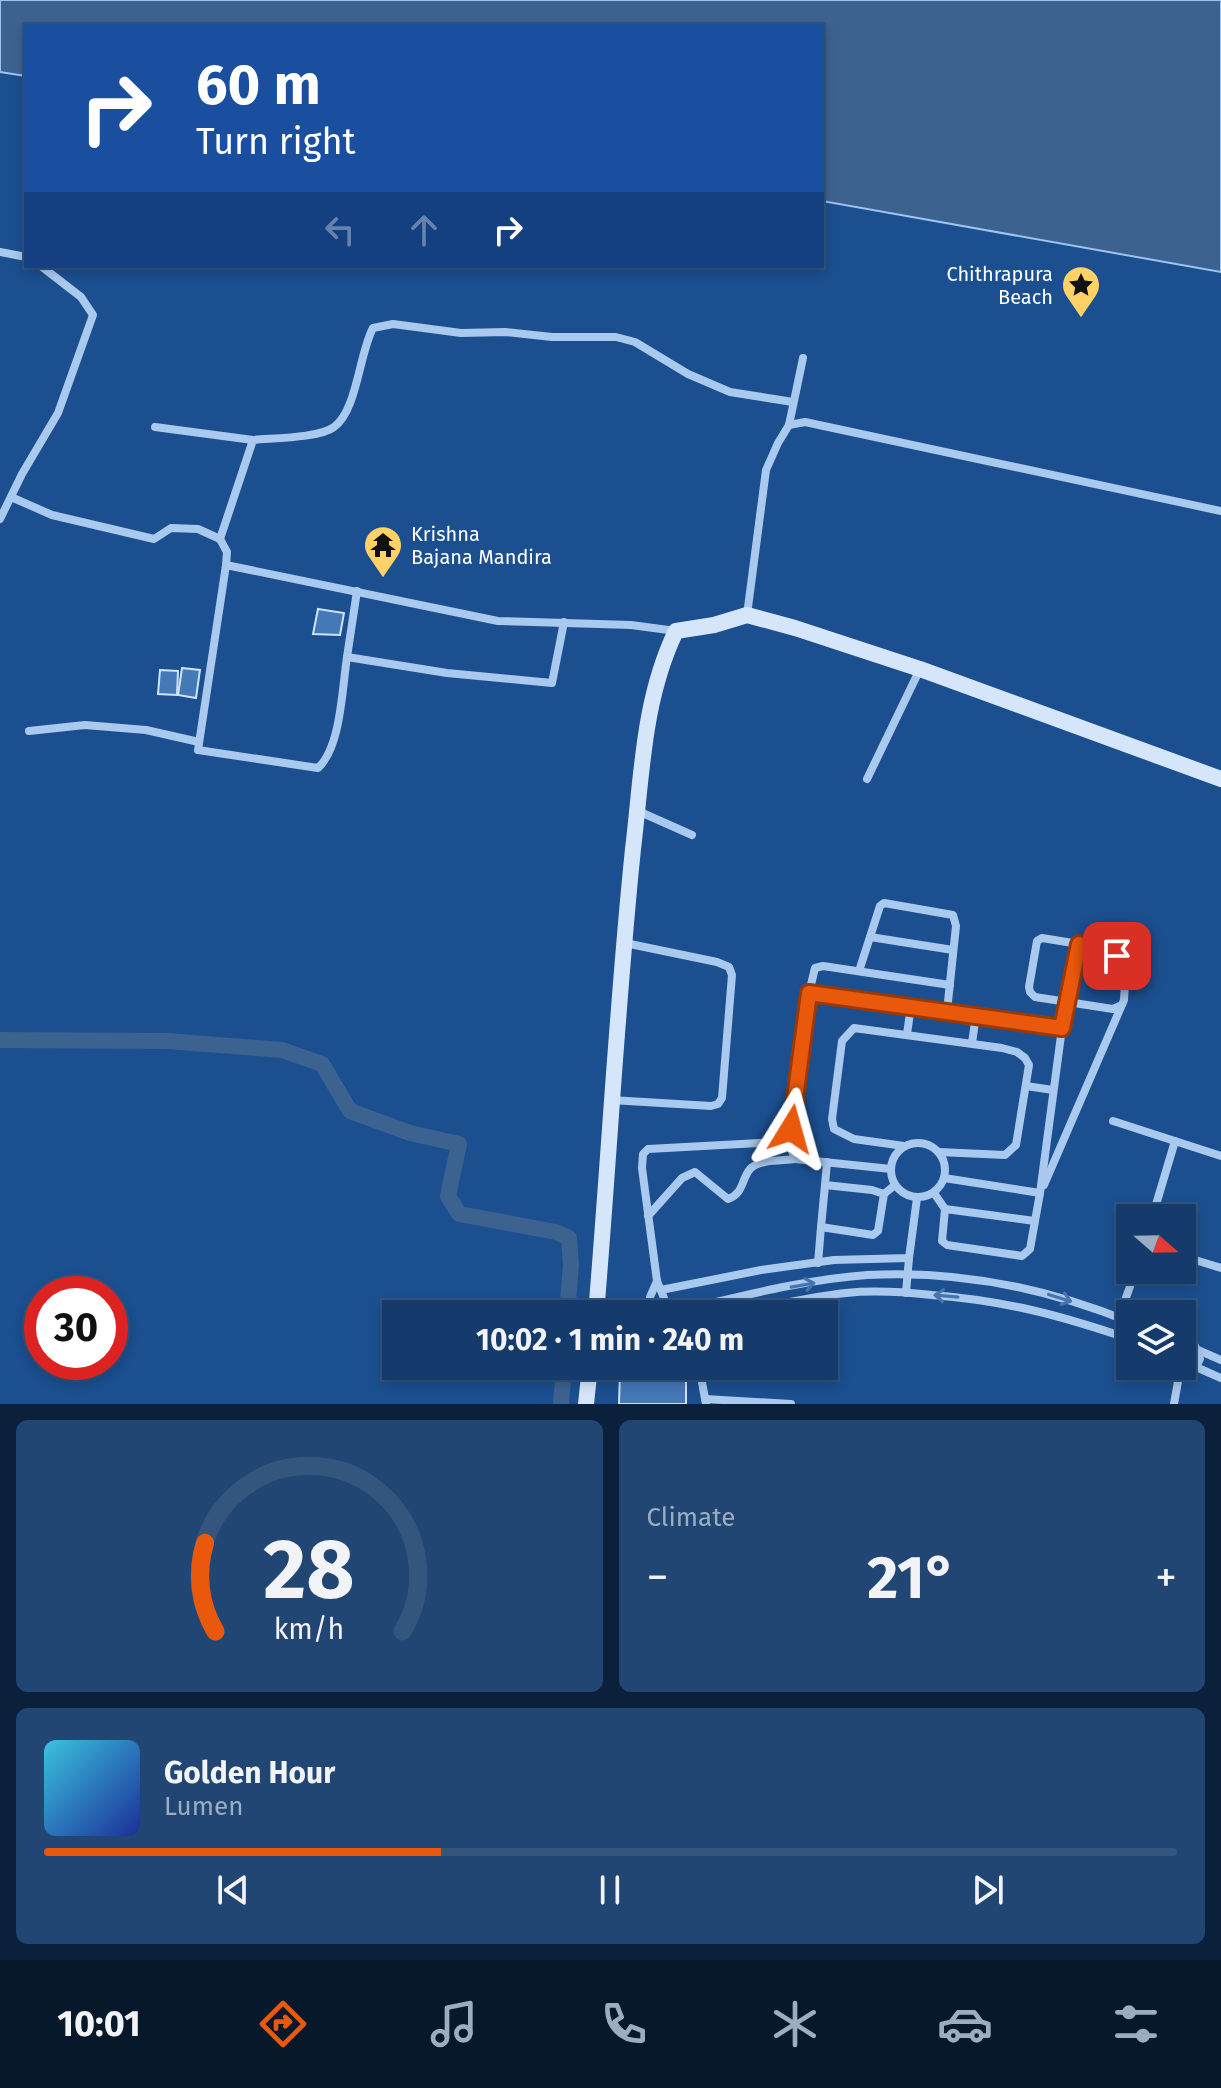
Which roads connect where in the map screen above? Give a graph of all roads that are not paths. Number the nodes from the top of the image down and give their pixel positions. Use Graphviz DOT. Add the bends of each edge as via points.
graph roads {
  1 [pos="0,252"];
  2 [pos="24,257"];
  3 [pos="44,268"];
  4 [pos="803,358"];
  5 [pos="793,402"];
  6 [pos="789,425"];
  7 [pos="155,427"];
  8 [pos="253,440"];
  9 [pos="11,497"];
  10 [pos="1221,511"];
  11 [pos="0,519"];
  12 [pos="220,539"];
  13 [pos="226,565"];
  14 [pos="357,591"];
  15 [pos="747,615"];
  16 [pos="564,622"];
  17 [pos="676,631"];
  18 [pos="347,657"];
  19 [pos="920,669"];
  20 [pos="29,731"];
  21 [pos="199,742"];
  22 [pos="1219,774"];
  23 [pos="867,779"];
  24 [pos="638,811"];
  25 [pos="692,835"];
  26 [pos="870,937"];
  27 [pos="625,943"];
  28 [pos="1079,944"];
  29 [pos="953,950"];
  30 [pos="859,971"];
  31 [pos="950,985"];
  32 [pos="809,993"];
  33 [pos="1067,1002"];
  34 [pos="1122,1005"];
  35 [pos="911,1006"];
  36 [pos="947,1011"];
  37 [pos="976,1015"];
  38 [pos="1062,1028"];
  39 [pos="907,1034"];
  40 [pos="972,1043"];
  41 [pos="1026,1086"];
  42 [pos="1053,1090"];
  43 [pos="611,1100"];
  44 [pos="1113,1121"];
  45 [pos="787,1139"];
  46 [pos="1175,1141"];
  47 [pos="904,1146"];
  48 [pos="939,1152"];
  49 [pos="1221,1156"];
  50 [pos="795,1159"];
  51 [pos="827,1162"];
  52 [pos="891,1169"];
  53 [pos="944,1178"];
  54 [pos="825,1185"];
  55 [pos="895,1185"];
  56 [pos="934,1193"];
  57 [pos="1040,1193"];
  58 [pos="884,1194"];
  59 [pos="917,1198"];
  60 [pos="1156,1204"];
  61 [pos="945,1209"];
  62 [pos="648,1216"];
  63 [pos="1035,1221"];
  64 [pos="821,1227"];
  65 [pos="909,1258"];
  66 [pos="1196,1260"];
  67 [pos="818,1263"];
  68 [pos="1221,1268"];
  69 [pos="907,1274"];
  70 [pos="659,1285"];
  71 [pos="906,1293"];
  72 [pos="597,1300"];
  73 [pos="650,1300"];
  74 [pos="664,1300"];
  75 [pos="729,1300"];
  76 [pos="808,1300"];
  77 [pos="1116,1316"];
  78 [pos="1116,1334"];
  79 [pos="1198,1350"];
  80 [pos="1221,1360"];
  81 [pos="1196,1367"];
  82 [pos="1221,1378"];
  83 [pos="589,1380"];
  84 [pos="702,1380"];
  85 [pos="1177,1380"];
  86 [pos="706,1402"];
  87 [pos="586,1404"];
  88 [pos="791,1404"];
  89 [pos="1174,1404"];
  1 -- 2 [label="street"];
  3 -- 9 [label="street" via="81,297 93,315 58,413"];
  4 -- 5 [label="street"];
  5 -- 6 [label="street"];
  5 -- 8 [label="street" via="730,392 616,337 461,333 393,324 373,328 365,342 348,408 334,428"];
  6 -- 10 [label="street" via="805,422"];
  6 -- 15 [label="street" via="766,470"];
  7 -- 8 [label="street"];
  8 -- 12 [label="street"];
  9 -- 11 [label="street"];
  9 -- 12 [label="street" via="52,515 154,539 171,528 198,529"];
  12 -- 13 [label="street"];
  13 -- 14 [label="street"];
  13 -- 21 [label="street"];
  14 -- 16 [label="street" via="498,621"];
  14 -- 18 [label="street"];
  15 -- 17 [label="street"];
  15 -- 19 [label="street"];
  16 -- 17 [label="street"];
  16 -- 18 [label="street" via="552,683"];
  17 -- 24 [label="street" via="651,695"];
  18 -- 21 [label="street" via="333,746 318,768 198,750"];
  19 -- 22 [label="street"];
  19 -- 23 [label="street"];
  20 -- 21 [label="street" via="85,725 146,730"];
  24 -- 25 [label="street"];
  24 -- 27 [label="street"];
  26 -- 29 [label="street"];
  26 -- 29 [label="street" via="880,906 889,902 953,915"];
  26 -- 30 [label="street"];
  27 -- 43 [label="street"];
  27 -- 43 [label="street" via="729,967 722,1098 711,1106"];
  28 -- 33 [label="street"];
  28 -- 33 [label="street" via="1042,938 1035,949 1030,992"];
  28 -- 34 [label="street" via="1122,959"];
  29 -- 31 [label="street"];
  30 -- 31 [label="street"];
  30 -- 32 [label="street" via="815,968"];
  31 -- 36 [label="street"];
  32 -- 35 [label="street"];
  32 -- 45 [label="street"];
  33 -- 34 [label="street" via="1113,1009"];
  33 -- 38 [label="street"];
  34 -- 57 [label="street"];
  35 -- 36 [label="street"];
  35 -- 39 [label="street"];
  36 -- 37 [label="street"];
  37 -- 38 [label="street"];
  37 -- 40 [label="street"];
  38 -- 42 [label="street"];
  39 -- 40 [label="street"];
  39 -- 47 [label="street" via="863,1028 848,1032 842,1041 832,1119 840,1134"];
  40 -- 41 [label="street" via="1025,1058"];
  41 -- 42 [label="street"];
  41 -- 48 [label="street" via="1012,1151"];
  42 -- 57 [label="street"];
  43 -- 72 [label="street"];
  44 -- 46 [label="street"];
  45 -- 50 [label="street"];
  45 -- 62 [label="street" via="648,1149 641,1163"];
  46 -- 49 [label="street"];
  46 -- 60 [label="street"];
  47 -- 48 [label="street" via="922,1143"];
  47 -- 52 [label="street"];
  48 -- 53 [label="street"];
  50 -- 51 [label="street"];
  50 -- 62 [label="street" via="757,1164 739,1192 728,1199 702,1176 688,1174"];
  51 -- 52 [label="street"];
  51 -- 54 [label="street"];
  52 -- 55 [label="street"];
  53 -- 56 [label="street"];
  53 -- 57 [label="street"];
  54 -- 58 [label="street"];
  54 -- 64 [label="street"];
  55 -- 58 [label="street"];
  55 -- 59 [label="street"];
  56 -- 59 [label="street"];
  56 -- 61 [label="street"];
  57 -- 63 [label="street"];
  58 -- 64 [label="street" via="873,1235"];
  59 -- 65 [label="street"];
  61 -- 63 [label="street"];
  61 -- 63 [label="street" via="942,1241 954,1247 1022,1256 1030,1249"];
  62 -- 70 [label="street"];
  64 -- 67 [label="street"];
  65 -- 67 [label="street"];
  65 -- 69 [label="street"];
  66 -- 68 [label="street"];
  67 -- 70 [label="street"];
  69 -- 71 [label="street"];
  75 -- 69 [label="street, one-way" via="829,1280"];
  69 -- 77 [label="street, one-way" via="1027,1288"];
  70 -- 73 [label="street"];
  70 -- 74 [label="street"];
  71 -- 76 [label="street" via="847,1293"];
  78 -- 71 [label="street, one-way" via="1025,1306"];
  79 -- 80 [label="street"];
  79 -- 81 [label="street"];
  81 -- 82 [label="street"];
  83 -- 87 [label="street"];
  84 -- 86 [label="street"];
  85 -- 89 [label="street"];
  86 -- 88 [label="street"];
}
